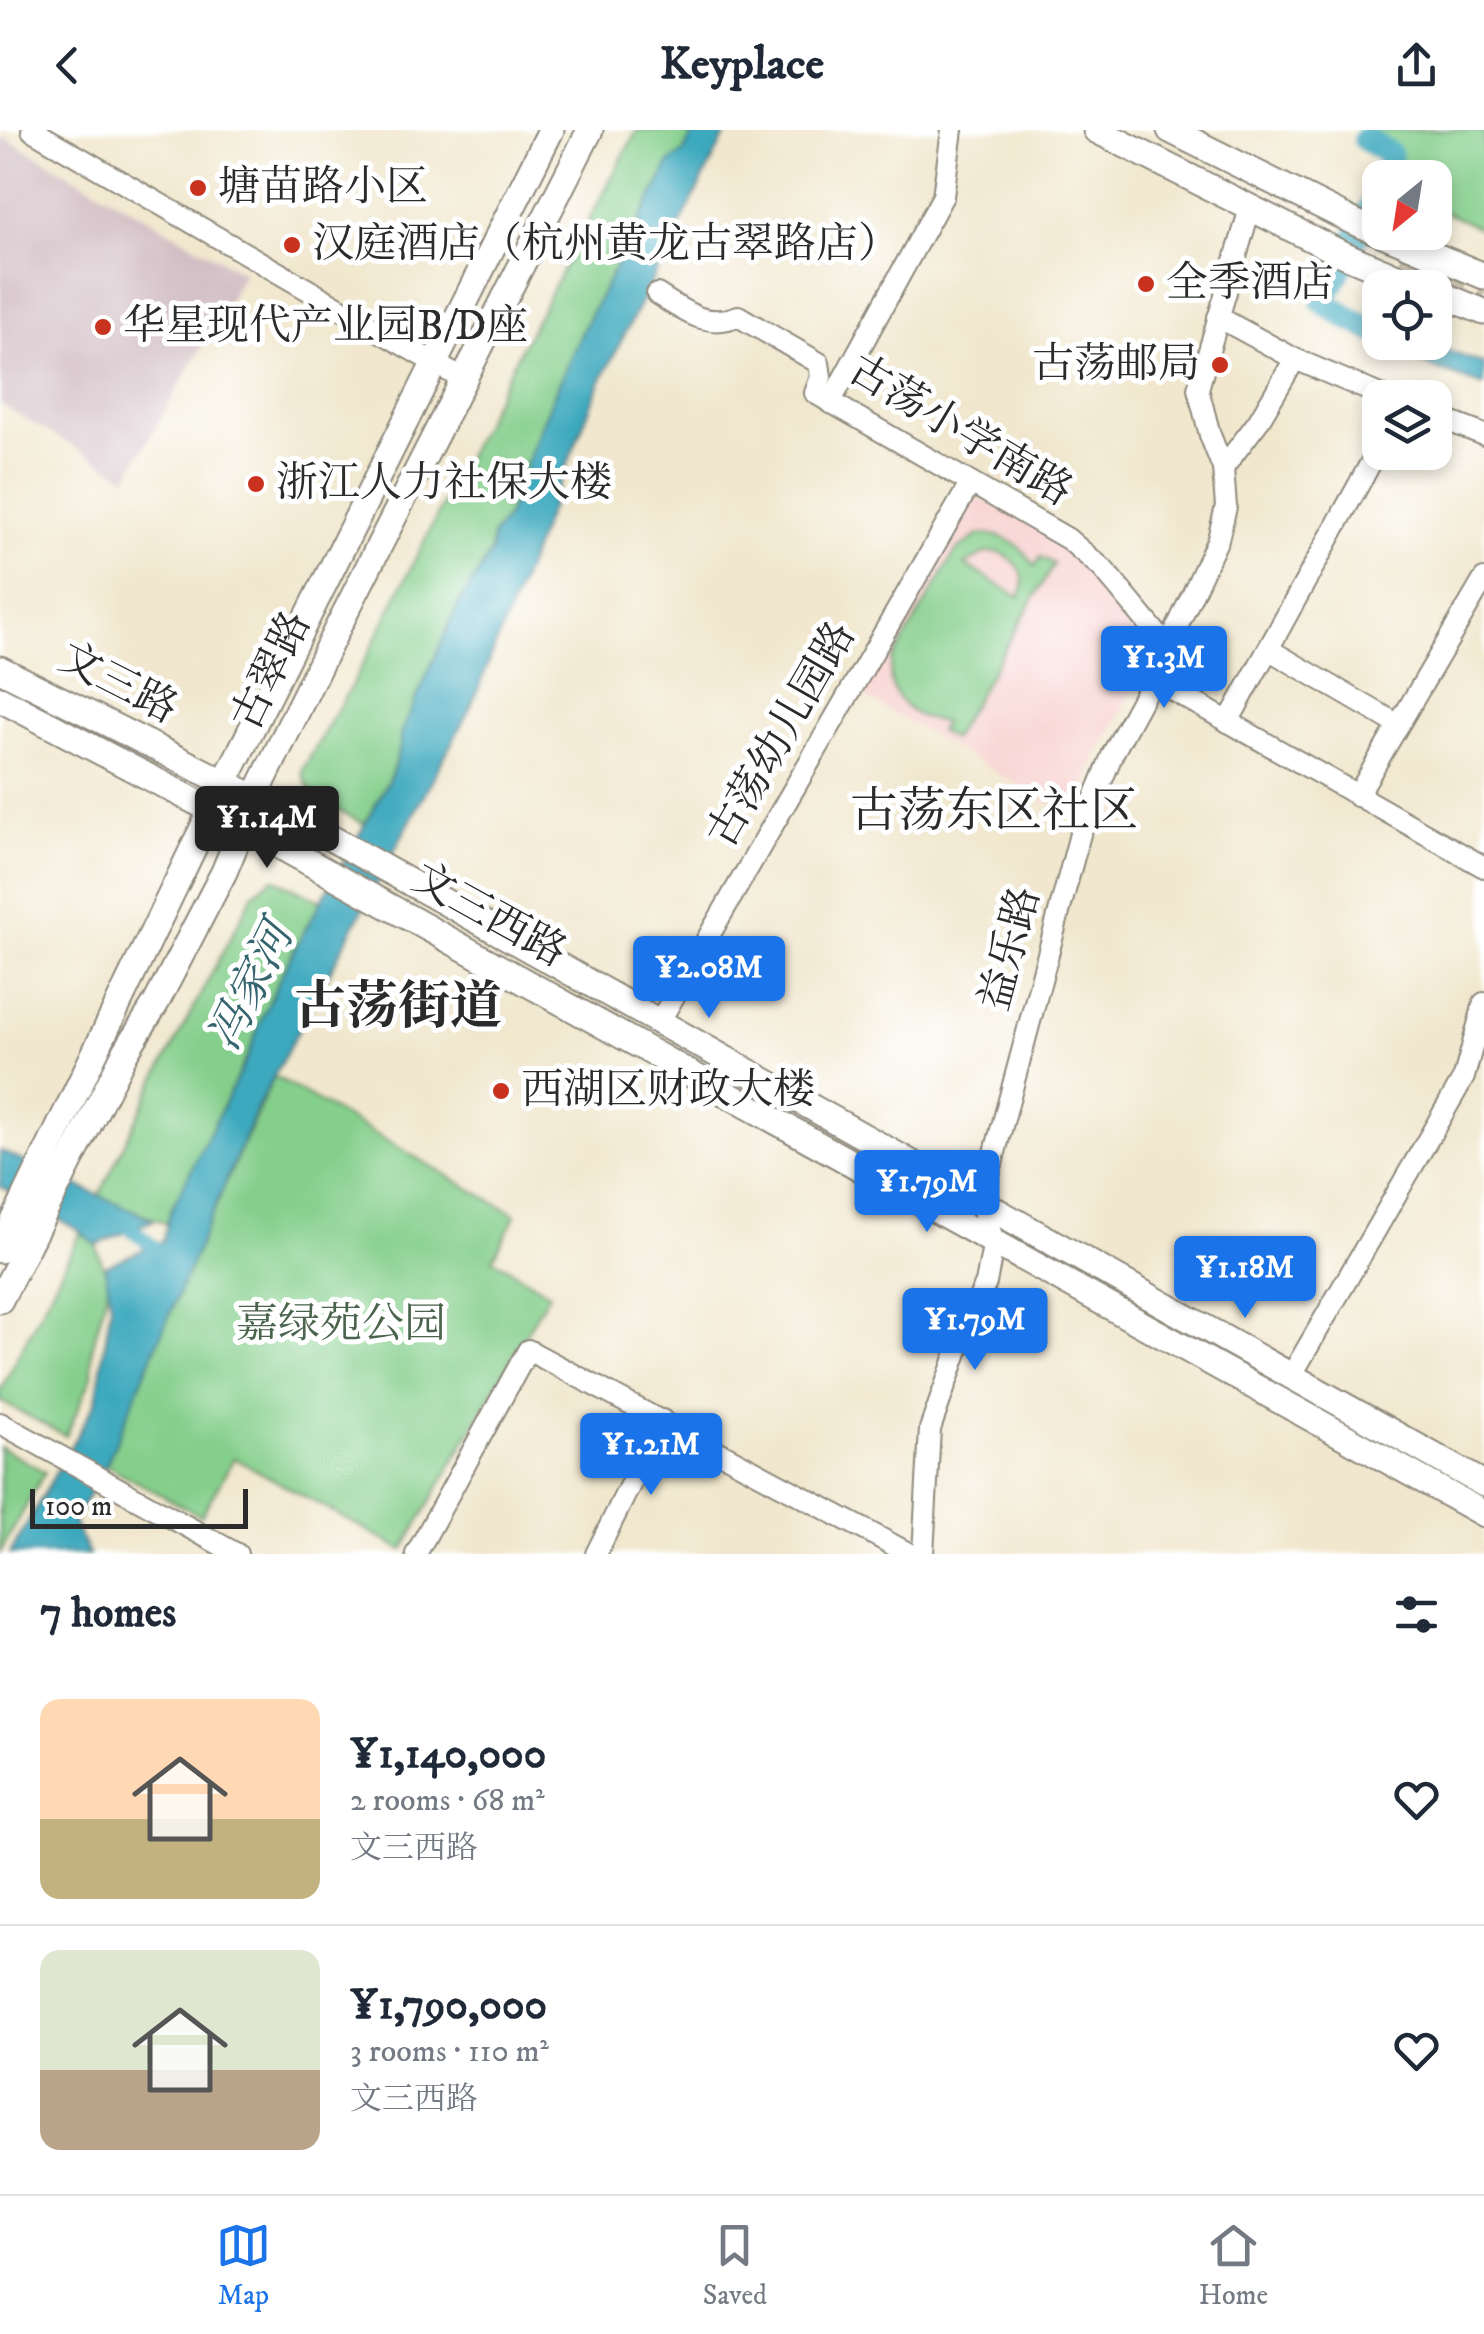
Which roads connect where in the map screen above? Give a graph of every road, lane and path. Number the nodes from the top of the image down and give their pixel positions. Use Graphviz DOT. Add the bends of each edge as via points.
graph roads {
  1 [pos="32,130"];
  2 [pos="551,130"];
  3 [pos="590,130"];
  4 [pos="952,130"];
  5 [pos="1096,130"];
  6 [pos="1170,130"];
  7 [pos="1250,208"];
  8 [pos="1380,270"];
  9 [pos="1484,276"];
  10 [pos="657,294"];
  11 [pos="1452,299"];
  12 [pos="1484,312"];
  13 [pos="1218,317"];
  14 [pos="1294,358"];
  15 [pos="435,363"];
  16 [pos="464,380"];
  17 [pos="1362,387"];
  18 [pos="830,403"];
  19 [pos="1452,423"];
  20 [pos="1484,435"];
  21 [pos="1223,468"];
  22 [pos="1367,470"];
  23 [pos="970,484"];
  24 [pos="1484,579"];
  25 [pos="1167,646"];
  26 [pos="1268,649"];
  27 [pos="0,669"];
  28 [pos="1153,679"];
  29 [pos="0,698"];
  30 [pos="1228,722"];
  31 [pos="1397,724"];
  32 [pos="225,782"];
  33 [pos="1357,796"];
  34 [pos="255,797"];
  35 [pos="212,809"];
  36 [pos="242,827"];
  37 [pos="1484,867"];
  38 [pos="1484,1003"];
  39 [pos="658,1024"];
  40 [pos="56,1164"];
  41 [pos="981,1204"];
  42 [pos="31,1214"];
  43 [pos="994,1240"];
  44 [pos="0,1250"];
  45 [pos="0,1300"];
  46 [pos="1290,1378"];
  47 [pos="662,1420"];
  48 [pos="0,1423"];
  49 [pos="1484,1484"];
  50 [pos="1484,1514"];
  51 [pos="237,1554"];
  52 [pos="416,1554"];
  53 [pos="596,1554"];
  54 [pos="910,1554"];
  55 [pos="923,1554"];
  1 -- 15 [label="street"];
  2 -- 15 [label="main road, 古翠路"];
  3 -- 16 [label="main road, 古翠路"];
  4 -- 18 [label="street" via="944,196"];
  5 -- 7 [label="main road"];
  6 -- 9 [label="main road" via="1354,222"];
  7 -- 8 [label="main road"];
  7 -- 13 [label="street, 益乐路"];
  10 -- 18 [label="street, 古荡小学南路" via="702,320 738,316 819,362 815,393"];
  11 -- 12 [label="main road"];
  13 -- 14 [label="street"];
  13 -- 21 [label="street, 益乐路" via="1198,390"];
  14 -- 17 [label="street"];
  14 -- 21 [label="street"];
  15 -- 16 [label="street"];
  15 -- 32 [label="main road, 古翠路"];
  16 -- 34 [label="main road, 古翠路"];
  18 -- 23 [label="street, 古荡小学南路"];
  19 -- 20 [label="street"];
  21 -- 25 [label="street, 益乐路" via="1226,508 1218,539"];
  22 -- 26 [label="street"];
  23 -- 25 [label="street, 古荡小学南路" via="1068,539 1103,569"];
  23 -- 39 [label="street, 古荡幼儿园路"];
  24 -- 31 [label="street"];
  25 -- 28 [label="street, 益乐路"];
  26 -- 30 [label="street"];
  26 -- 31 [label="street"];
  27 -- 32 [label="main road, 文三路"];
  28 -- 30 [label="street"];
  28 -- 41 [label="street, 益乐路" via="1080,834"];
  29 -- 35 [label="main road, 文三路"];
  30 -- 33 [label="street"];
  31 -- 33 [label="street"];
  32 -- 34 [label="main road, 文三路"];
  32 -- 35 [label="main road, 古翠路"];
  33 -- 37 [label="street"];
  34 -- 36 [label="main road, 古翠路"];
  34 -- 39 [label="main road, 文三西路"];
  35 -- 36 [label="main road, 文三路"];
  35 -- 40 [label="main road, 古翠路"];
  36 -- 40 [label="main road, 古翠路" via="156,1003"];
  36 -- 43 [label="main road, 文三西路"];
  38 -- 46 [label="street" via="1464,1077"];
  39 -- 41 [label="main road, 文三西路"];
  40 -- 42 [label="main road, 古翠路"];
  41 -- 43 [label="street"];
  41 -- 46 [label="main road, 文三西路"];
  42 -- 44 [label="main road, 古翠路"];
  42 -- 45 [label="main road, 古翠路"];
  43 -- 50 [label="main road, 文三西路"];
  43 -- 55 [label="street" via="986,1284 930,1429"];
  46 -- 49 [label="main road, 文三西路"];
  47 -- 52 [label="street" via="528,1350"];
  47 -- 53 [label="street"];
  47 -- 54 [label="street"];
  48 -- 51 [label="street"];
}
